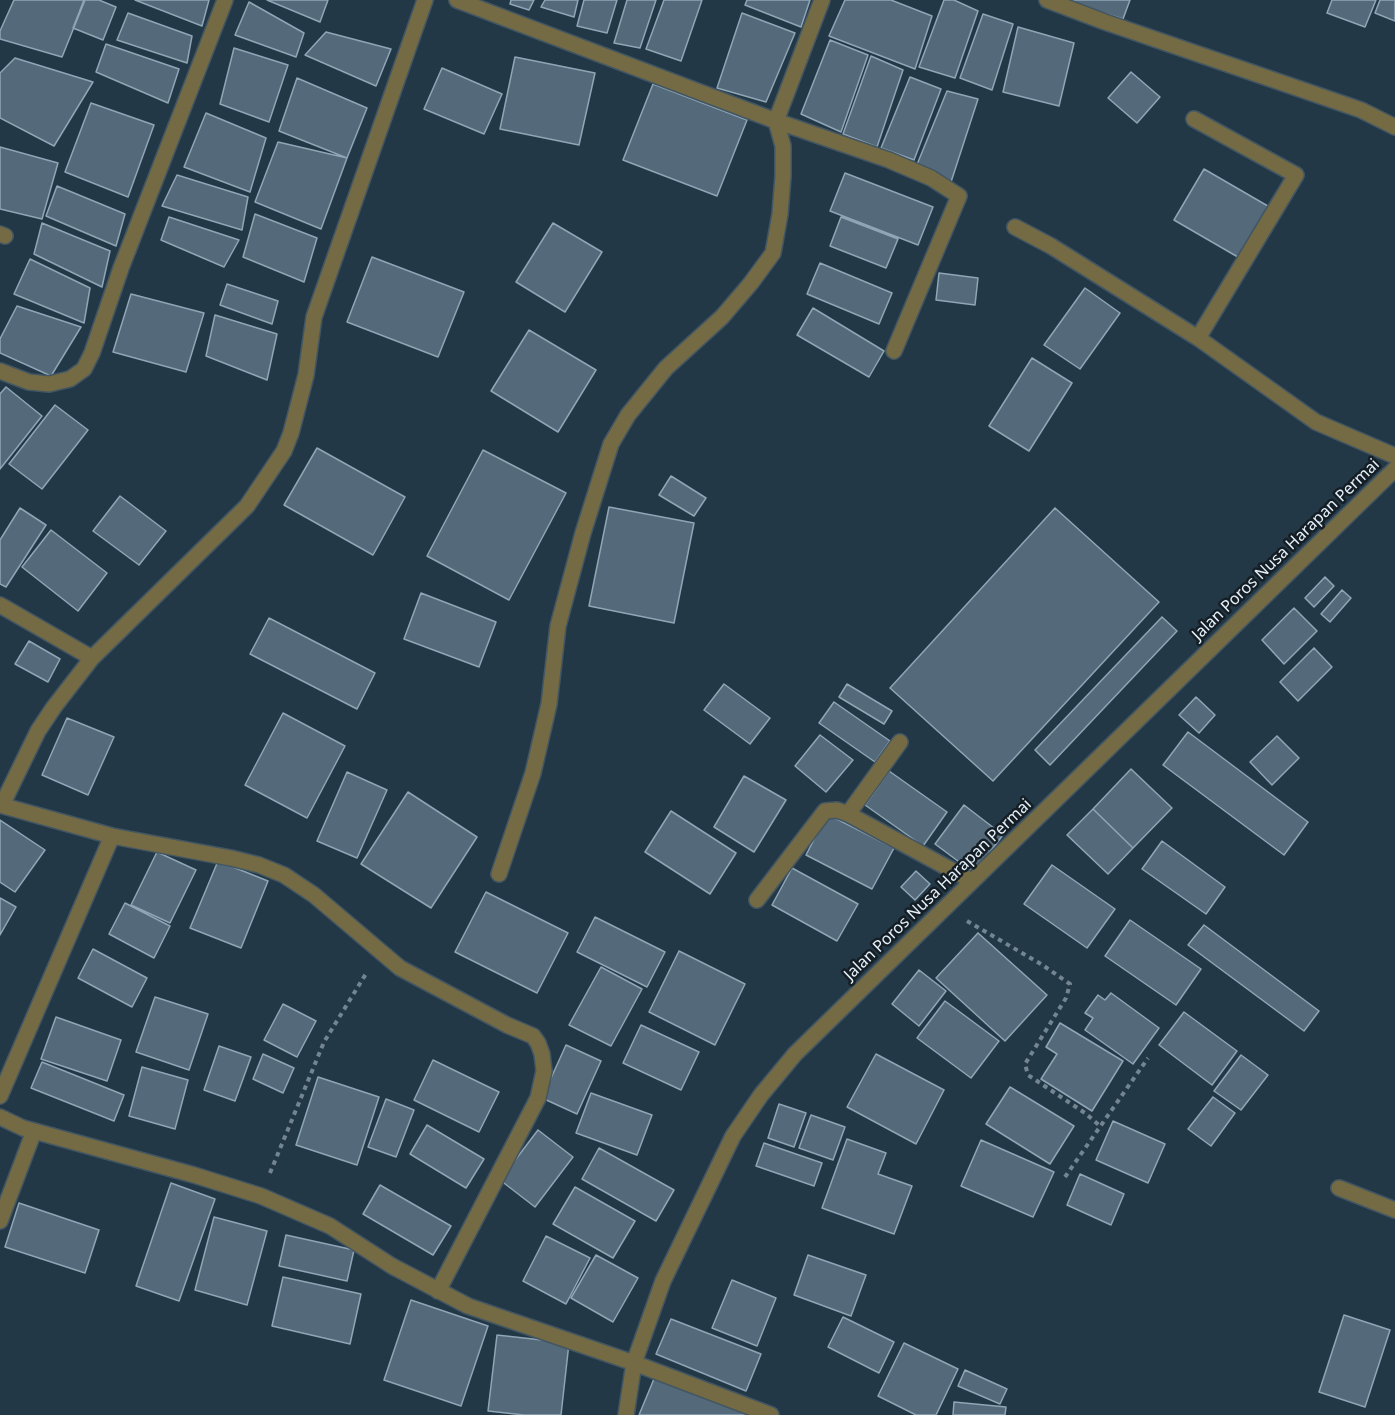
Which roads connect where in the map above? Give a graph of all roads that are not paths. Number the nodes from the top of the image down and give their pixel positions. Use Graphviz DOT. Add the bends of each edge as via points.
graph roads {
  1 [pos="225,0"];
  2 [pos="425,0"];
  3 [pos="457,0"];
  4 [pos="822,0"];
  5 [pos="1047,0"];
  6 [pos="1194,119"];
  7 [pos="776,121"];
  8 [pos="1395,127"];
  9 [pos="1015,227"];
  10 [pos="1198,338"];
  11 [pos="894,351"];
  12 [pos="0,371"];
  13 [pos="1395,456"];
  14 [pos="1395,469"];
  15 [pos="0,605"];
  16 [pos="92,658"];
  17 [pos="900,742"];
  18 [pos="1,805"];
  19 [pos="848,814"];
  20 [pos="112,836"];
  21 [pos="499,874"];
  22 [pos="972,881"];
  23 [pos="758,900"];
  24 [pos="0,1096"];
  25 [pos="0,1118"];
  26 [pos="34,1131"];
  27 [pos="1339,1188"];
  28 [pos="1395,1210"];
  29 [pos="0,1221"];
  30 [pos="438,1291"];
  31 [pos="634,1363"];
  32 [pos="626,1415"];
  33 [pos="771,1415"];
  1 -- 12 [label="street" via="84,369 70,379 50,384 29,382"];
  2 -- 16 [label="street" via="314,316 306,375 284,451 247,506"];
  3 -- 7 [label="street"];
  4 -- 7 [label="street"];
  5 -- 8 [label="street" via="1360,110"];
  6 -- 10 [label="street" via="1296,175"];
  7 -- 11 [label="street" via="889,160 932,178 959,196"];
  7 -- 21 [label="street" via="783,146 783,177 773,253 722,316 666,368 628,415 611,444 558,626 549,704 533,773"];
  9 -- 10 [label="street"];
  10 -- 13 [label="street" via="1316,422"];
  14 -- 22 [label="street, Jalan Poros Nusa Harapan Permai"];
  15 -- 16 [label="street"];
  16 -- 18 [label="street" via="38,731"];
  17 -- 19 [label="street"];
  18 -- 20 [label="street"];
  19 -- 22 [label="street"];
  19 -- 23 [label="street" via="825,811"];
  20 -- 24 [label="street"];
  20 -- 30 [label="street" via="231,858 284,875 314,895 400,968 533,1036 542,1054 544,1071 538,1098"];
  22 -- 31 [label="street, Jalan Poros Nusa Harapan Permai" via="795,1054 760,1095 733,1136 663,1281"];
  25 -- 26 [label="street"];
  26 -- 29 [label="street"];
  26 -- 30 [label="street" via="261,1196 330,1226"];
  27 -- 28 [label="street"];
  30 -- 31 [label="street" via="468,1306"];
  31 -- 32 [label="street, Jalan Poros Nusa Harapan Permai"];
  31 -- 33 [label="street"];
}
